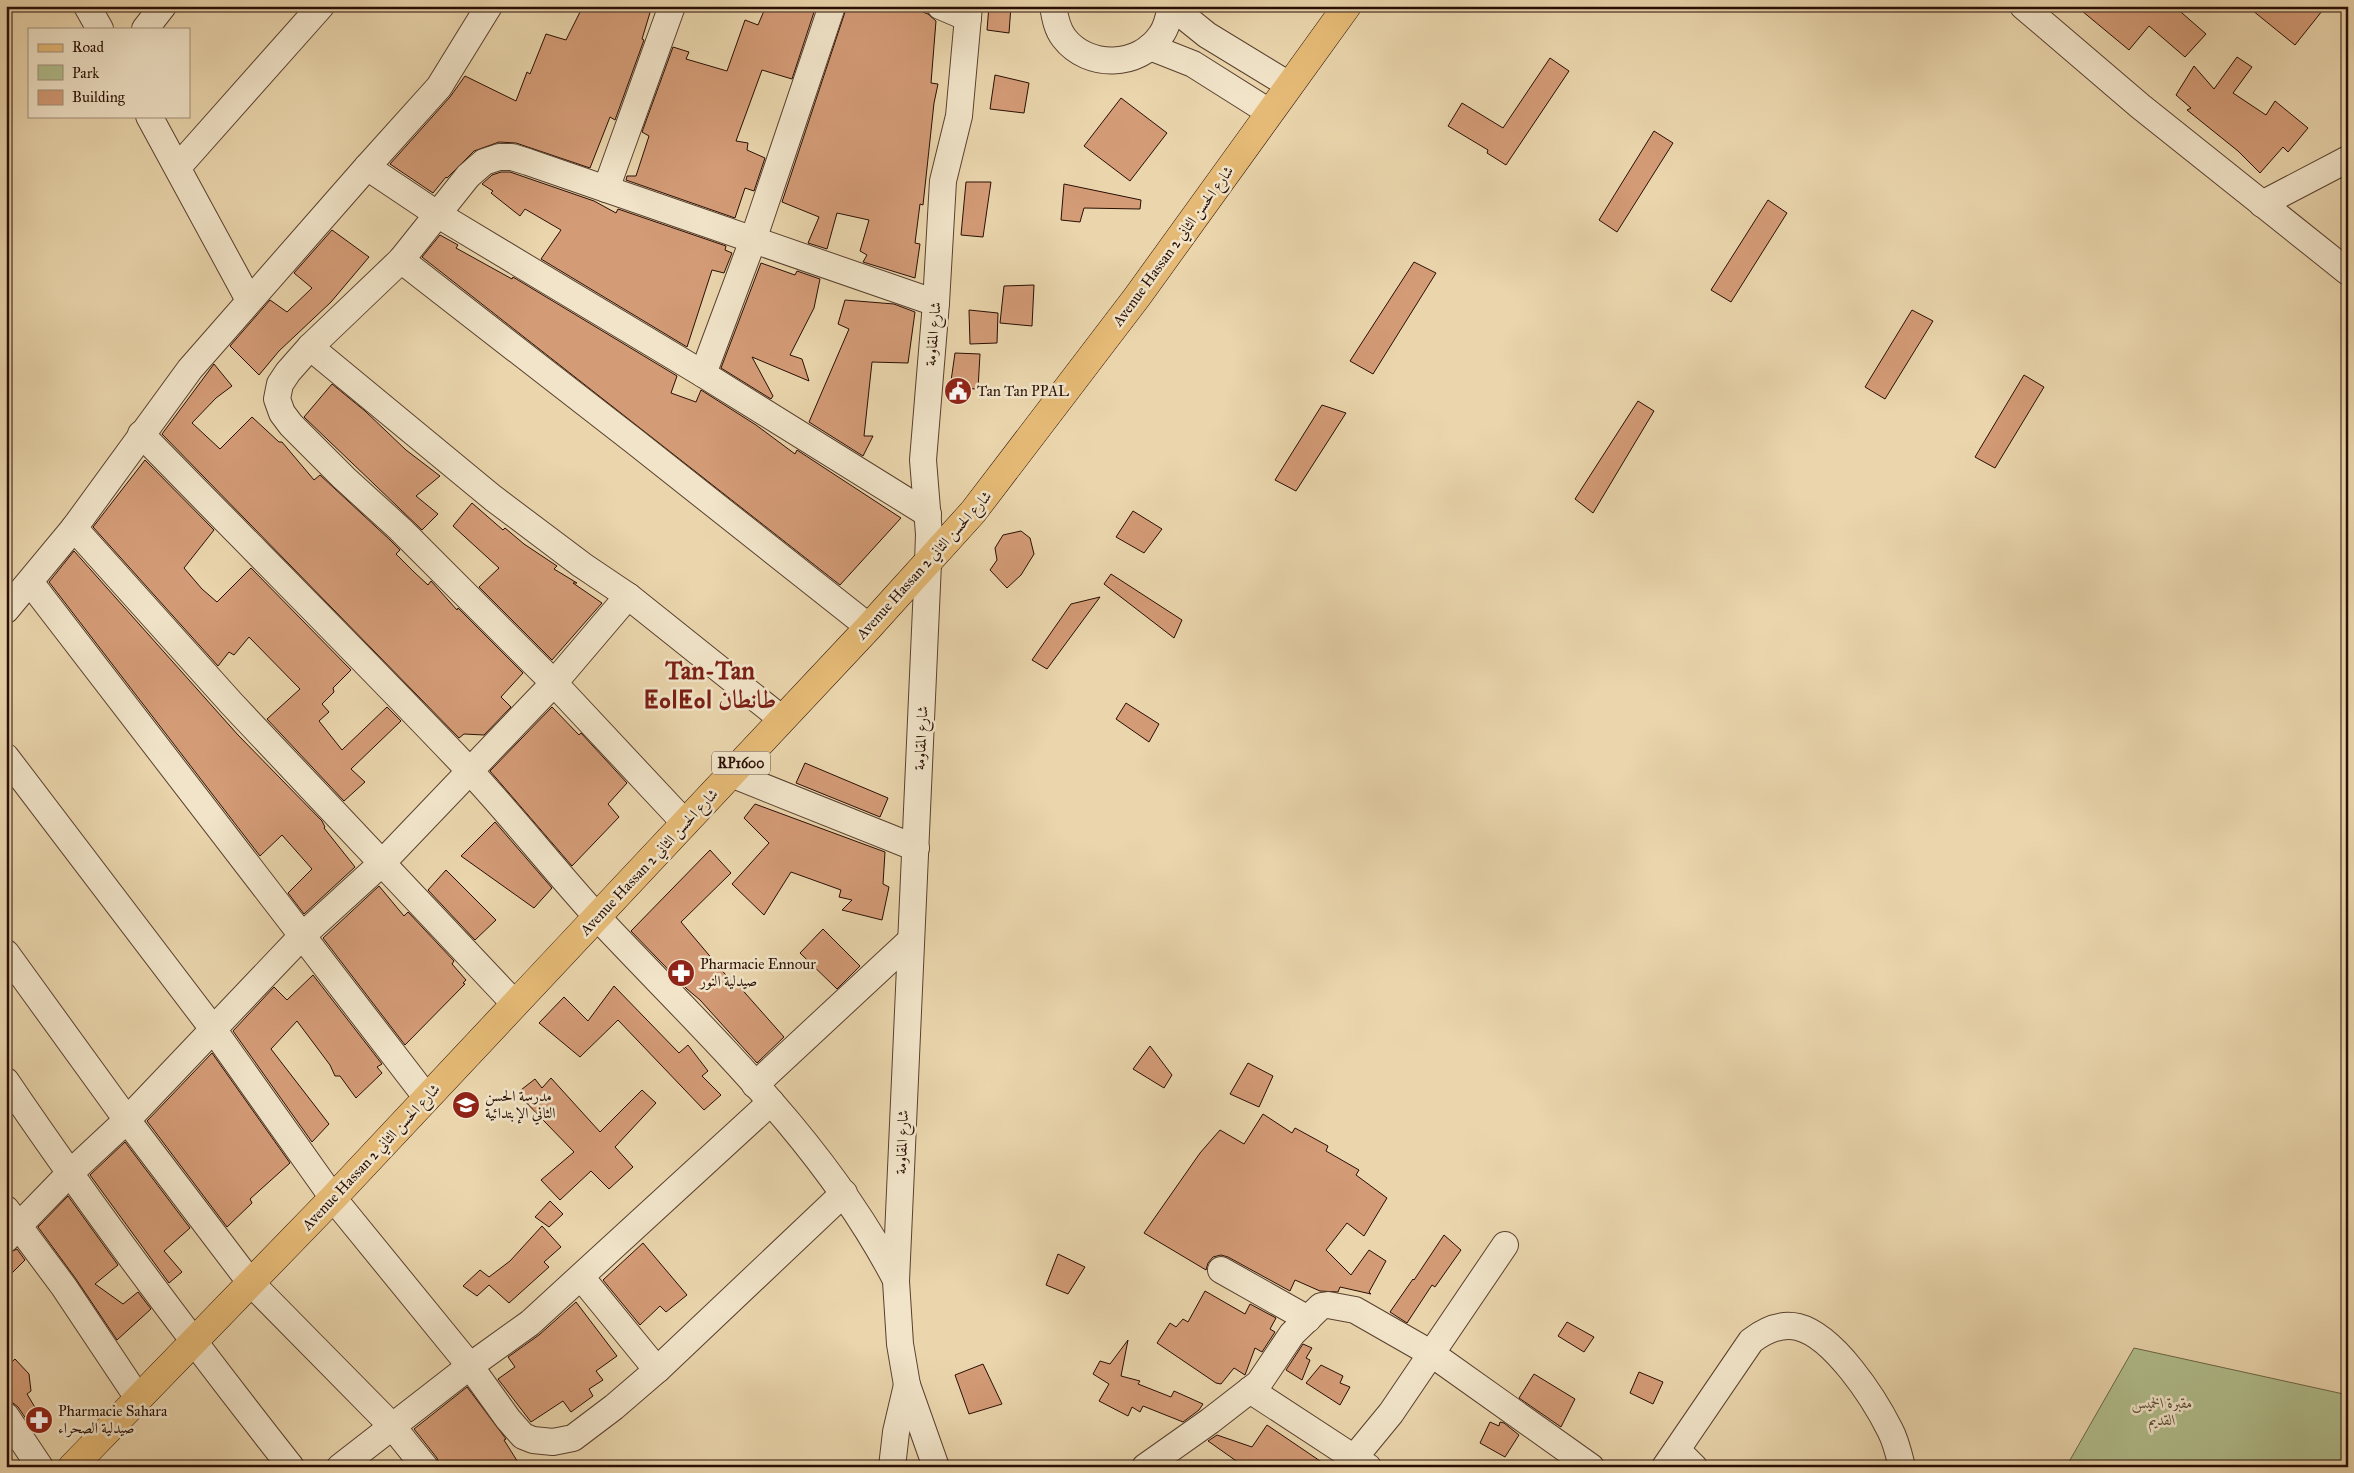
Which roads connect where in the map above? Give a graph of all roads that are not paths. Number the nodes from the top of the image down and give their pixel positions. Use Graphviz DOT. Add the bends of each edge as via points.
graph roads {
  1 [pos="87,6"];
  2 [pos="164,6"];
  3 [pos="321,6"];
  4 [pos="489,6"];
  5 [pos="672,6"];
  6 [pos="832,6"];
  7 [pos="940,6"];
  8 [pos="1052,6"];
  9 [pos="1171,6"];
  10 [pos="1347,6"];
  11 [pos="2023,6"];
  12 [pos="969,12"];
  13 [pos="99,28"];
  14 [pos="146,28"];
  15 [pos="1150,47"];
  16 [pos="1289,85"];
  17 [pos="1269,112"];
  18 [pos="150,118"];
  19 [pos="2348,159"];
  20 [pos="178,167"];
  21 [pos="366,167"];
  22 [pos="606,189"];
  23 [pos="2262,204"];
  24 [pos="437,214"];
  25 [pos="753,240"];
  26 [pos="400,260"];
  27 [pos="2348,272"];
  28 [pos="249,300"];
  29 [pos="936,303"];
  30 [pos="310,347"];
  31 [pos="703,374"];
  32 [pos="141,434"];
  33 [pos="928,514"];
  34 [pos="74,528"];
  35 [pos="928,563"];
  36 [pos="30,582"];
  37 [pos="628,596"];
  38 [pos="6,610"];
  39 [pos="869,627"];
  40 [pos="554,683"];
  41 [pos="782,719"];
  42 [pos="6,757"];
  43 [pos="470,771"];
  44 [pos="730,774"];
  45 [pos="685,822"];
  46 [pos="916,848"];
  47 [pos="381,864"];
  48 [pos="597,916"];
  49 [pos="302,936"];
  50 [pos="911,940"];
  51 [pos="6,953"];
  52 [pos="515,1004"];
  53 [pos="213,1029"];
  54 [pos="6,1081"];
  55 [pos="763,1094"];
  56 [pos="427,1098"];
  57 [pos="127,1120"];
  58 [pos="69,1174"];
  59 [pos="844,1193"];
  60 [pos="333,1198"];
  61 [pos="10,1224"];
  62 [pos="1505,1245"];
  63 [pos="1221,1270"];
  64 [pos="581,1277"];
  65 [pos="896,1281"];
  66 [pos="250,1282"];
  67 [pos="1308,1319"];
  68 [pos="193,1341"];
  69 [pos="1432,1354"];
  70 [pos="470,1366"];
  71 [pos="657,1370"];
  72 [pos="907,1385"];
  73 [pos="1250,1390"];
  74 [pos="138,1398"];
  75 [pos="6,1416"];
  76 [pos="392,1426"];
  77 [pos="1679,1461"];
  78 [pos="1356,1464"];
  79 [pos="40,1467"];
  80 [pos="72,1467"];
  81 [pos="291,1467"];
  82 [pos="340,1467"];
  83 [pos="425,1467"];
  84 [pos="892,1467"];
  85 [pos="936,1467"];
  86 [pos="1145,1467"];
  87 [pos="1591,1467"];
  88 [pos="1902,1467"];
  1 -- 13 [label="street"];
  2 -- 14 [label="street"];
  3 -- 20 [label="street"];
  4 -- 21 [label="street" via="440,87"];
  5 -- 22 [label="street"];
  6 -- 25 [label="street"];
  7 -- 12 [label="street"];
  8 -- 15 [label="street" via="1055,22 1064,38 1078,52 1096,59 1115,61 1134,57"];
  9 -- 15 [label="street" via="1168,22"];
  9 -- 16 [label="street" via="1207,35"];
  10 -- 16 [label="main road, Avenue Hassan 2 شارع الحسن الثاني / RP1600"];
  11 -- 23 [label="street"];
  12 -- 29 [label="street, شارع المقاومة" via="959,116 943,180"];
  15 -- 17 [label="street" via="1193,64"];
  16 -- 17 [label="main road, Avenue Hassan 2 شارع الحسن الثاني / RP1600"];
  17 -- 35 [label="main road, Avenue Hassan 2 شارع الحسن الثاني / RP1600" via="1137,297 1010,466"];
  18 -- 20 [label="street"];
  19 -- 23 [label="street"];
  20 -- 28 [label="street"];
  21 -- 24 [label="street"];
  21 -- 28 [label="street"];
  22 -- 24 [label="street" via="512,157 499,156 484,162 468,176"];
  22 -- 25 [label="street"];
  23 -- 27 [label="street"];
  24 -- 26 [label="street"];
  24 -- 31 [label="street"];
  25 -- 29 [label="street"];
  25 -- 31 [label="street"];
  26 -- 30 [label="street"];
  26 -- 39 [label="street"];
  28 -- 32 [label="street" via="190,369"];
  29 -- 33 [label="street, شارع المقاومة" via="923,460"];
  30 -- 37 [label="street" via="501,503"];
  30 -- 40 [label="street" via="280,384 278,399 286,419"];
  31 -- 33 [label="street"];
  32 -- 34 [label="street"];
  32 -- 43 [label="street"];
  33 -- 35 [label="street, شارع المقاومة"];
  34 -- 36 [label="street"];
  34 -- 47 [label="street"];
  35 -- 39 [label="main road, Avenue Hassan 2 شارع الحسن الثاني / RP1600"];
  35 -- 46 [label="street, شارع المقاومة"];
  36 -- 38 [label="street"];
  36 -- 49 [label="street"];
  37 -- 40 [label="street"];
  37 -- 41 [label="street"];
  39 -- 41 [label="main road, Avenue Hassan 2 شارع الحسن الثاني / RP1600"];
  40 -- 43 [label="street"];
  40 -- 45 [label="street"];
  41 -- 44 [label="main road, Avenue Hassan 2 شارع الحسن الثاني / RP1600"];
  42 -- 53 [label="street"];
  43 -- 47 [label="street"];
  43 -- 48 [label="street"];
  44 -- 45 [label="main road, Avenue Hassan 2 شارع الحسن الثاني / RP1600"];
  44 -- 46 [label="street"];
  45 -- 48 [label="main road, Avenue Hassan 2 شارع الحسن الثاني / RP1600"];
  46 -- 50 [label="street, شارع المقاومة"];
  47 -- 49 [label="street"];
  47 -- 52 [label="street"];
  48 -- 52 [label="main road, Avenue Hassan 2 شارع الحسن الثاني / RP1600"];
  48 -- 55 [label="street"];
  49 -- 53 [label="street"];
  49 -- 56 [label="street"];
  50 -- 55 [label="street"];
  50 -- 65 [label="street, شارع المقاومة"];
  51 -- 57 [label="street"];
  52 -- 56 [label="main road, Avenue Hassan 2 شارع الحسن الثاني / RP1600"];
  53 -- 57 [label="street"];
  53 -- 60 [label="street"];
  54 -- 58 [label="street"];
  55 -- 59 [label="street"];
  55 -- 64 [label="street"];
  56 -- 60 [label="main road, Avenue Hassan 2 شارع الحسن الثاني / RP1600"];
  57 -- 58 [label="street"];
  57 -- 66 [label="street"];
  58 -- 61 [label="street"];
  58 -- 68 [label="street"];
  59 -- 65 [label="street"];
  59 -- 71 [label="street"];
  60 -- 66 [label="main road, Avenue Hassan 2 شارع الحسن الثاني / RP1600"];
  60 -- 70 [label="street"];
  61 -- 74 [label="street" via="64,1287"];
  62 -- 69 [label="street"];
  63 -- 67 [label="street"];
  64 -- 70 [label="street" via="530,1322"];
  64 -- 71 [label="street"];
  65 -- 72 [label="street, شارع المقاومة" via="898,1330"];
  66 -- 68 [label="main road, Avenue Hassan 2 شارع الحسن الثاني / RP1600"];
  66 -- 76 [label="street"];
  67 -- 69 [label="street" via="1321,1306 1341,1306"];
  67 -- 73 [label="street" via="1292,1334 1259,1383"];
  68 -- 74 [label="main road, Avenue Hassan 2 شارع الحسن الثاني / RP1600"];
  68 -- 81 [label="street"];
  69 -- 78 [label="street"];
  69 -- 87 [label="street"];
  70 -- 71 [label="street" via="523,1436 554,1442 573,1438"];
  70 -- 76 [label="street"];
  72 -- 84 [label="street"];
  72 -- 85 [label="street, شارع المقاومة"];
  73 -- 78 [label="street"];
  73 -- 86 [label="street"];
  74 -- 80 [label="main road, Avenue Hassan 2 شارع الحسن الثاني / RP1600"];
  75 -- 79 [label="street"];
  76 -- 82 [label="street"];
  76 -- 83 [label="street"];
  77 -- 88 [label="street" via="1751,1341 1762,1333 1781,1327 1796,1327 1812,1332 1828,1343 1853,1372 1891,1431"];
}
